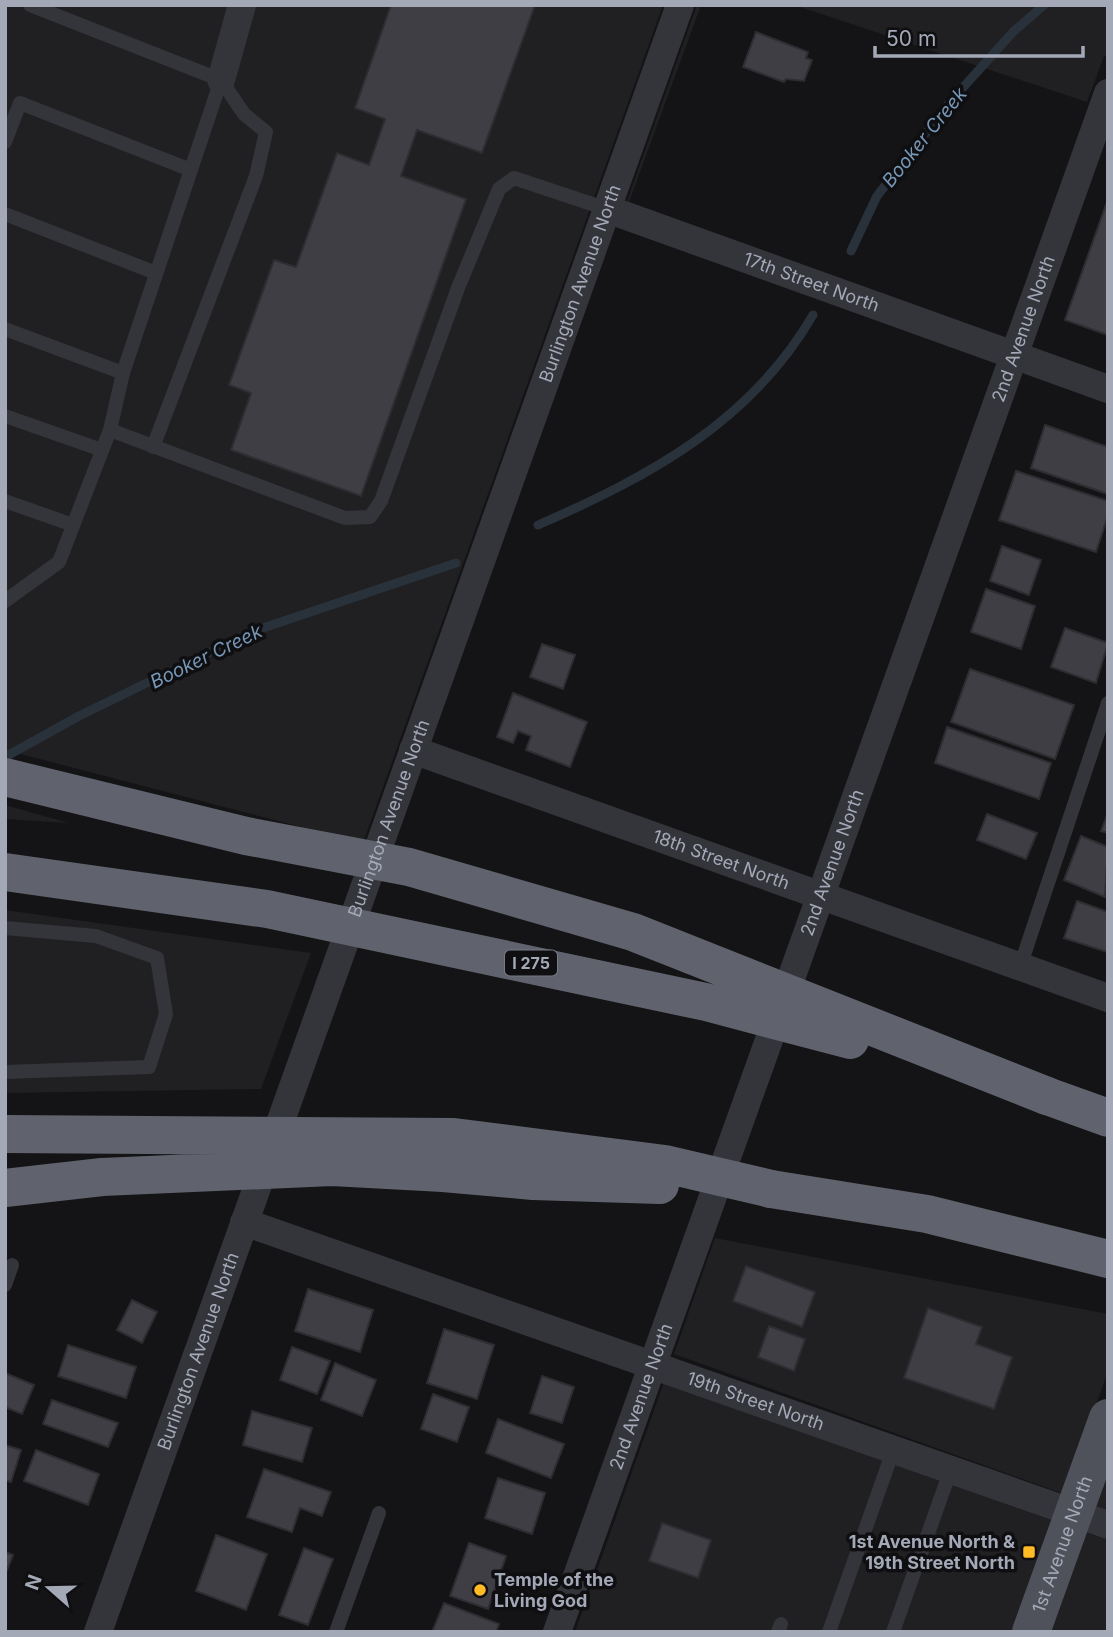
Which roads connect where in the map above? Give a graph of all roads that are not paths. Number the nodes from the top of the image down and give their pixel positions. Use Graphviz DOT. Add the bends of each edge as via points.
graph roads {
  1 [pos="30,5"];
  2 [pos="242,5"];
  3 [pos="680,5"];
  4 [pos="221,80"];
  5 [pos="1108,93"];
  6 [pos="5,142"];
  7 [pos="191,170"];
  8 [pos="607,209"];
  9 [pos="5,214"];
  10 [pos="156,273"];
  11 [pos="5,329"];
  12 [pos="1014,355"];
  13 [pos="123,373"];
  14 [pos="1108,388"];
  15 [pos="5,416"];
  16 [pos="110,430"];
  17 [pos="153,447"];
  18 [pos="102,450"];
  19 [pos="5,501"];
  20 [pos="73,525"];
  21 [pos="5,601"];
  22 [pos="1108,703"];
  23 [pos="413,750"];
  24 [pos="5,777"];
  25 [pos="5,872"];
  26 [pos="821,896"];
  27 [pos="5,928"];
  28 [pos="1020,967"];
  29 [pos="1108,999"];
  30 [pos="5,1072"];
  31 [pos="1047,1096"];
  32 [pos="1108,1118"];
  33 [pos="5,1134"];
  34 [pos="5,1188"];
  35 [pos="771,1189"];
  36 [pos="244,1222"];
  37 [pos="1108,1259"];
  38 [pos="12,1265"];
  39 [pos="5,1285"];
  40 [pos="653,1363"];
  41 [pos="1108,1418"];
  42 [pos="894,1448"];
  43 [pos="951,1469"];
  44 [pos="379,1513"];
  45 [pos="1091,1519"];
  46 [pos="98,1632"];
  47 [pos="336,1632"];
  48 [pos="557,1632"];
  49 [pos="829,1632"];
  50 [pos="893,1632"];
  51 [pos="1031,1632"];
  1 -- 4 [label="lane"];
  2 -- 4 [label="street"];
  3 -- 8 [label="street, Burlington Avenue North"];
  4 -- 7 [label="lane"];
  4 -- 17 [label="lane" via="244,114 267,132 256,176"];
  5 -- 12 [label="street, 2nd Avenue North"];
  6 -- 7 [label="lane" via="20,103"];
  7 -- 10 [label="lane"];
  8 -- 12 [label="street, 17th Street North"];
  8 -- 17 [label="lane, 17th Street North" via="513,178 499,189 381,501 370,517 345,518"];
  8 -- 23 [label="street, Burlington Avenue North"];
  9 -- 10 [label="lane"];
  10 -- 13 [label="lane"];
  11 -- 13 [label="lane"];
  12 -- 14 [label="street, 17th Street North"];
  12 -- 26 [label="street, 2nd Avenue North"];
  13 -- 16 [label="lane"];
  15 -- 18 [label="lane"];
  16 -- 17 [label="lane"];
  16 -- 18 [label="lane"];
  18 -- 20 [label="lane"];
  19 -- 20 [label="lane"];
  20 -- 21 [label="lane" via="58,562"];
  22 -- 28 [label="lane"];
  23 -- 26 [label="street, 18th Street North"];
  23 -- 36 [label="street, Burlington Avenue North"];
  24 -- 31 [label="highway, bridge" via="246,836 409,867 633,932"];
  25 -- 31 [label="highway, I 275, bridge" via="267,909 507,957 706,1002"];
  26 -- 28 [label="street, 18th Street North"];
  26 -- 40 [label="street, 2nd Avenue North"];
  27 -- 30 [label="lane" via="96,936 157,958 166,1014 149,1067"];
  28 -- 29 [label="street, 18th Street North"];
  31 -- 32 [label="highway, I 275"];
  33 -- 35 [label="highway, bridge" via="454,1137 665,1164"];
  34 -- 35 [label="highway, bridge" via="102,1177 332,1167 533,1181"];
  35 -- 37 [label="highway" via="927,1214"];
  36 -- 40 [label="street, 19th Street North"];
  36 -- 46 [label="street, Burlington Avenue North"];
  38 -- 39 [label="lane"];
  40 -- 42 [label="street, 19th Street North"];
  40 -- 48 [label="street, 2nd Avenue North"];
  41 -- 45 [label="main road, 1st Avenue North"];
  42 -- 43 [label="street, 19th Street North"];
  42 -- 49 [label="lane"];
  43 -- 45 [label="street, 19th Street North"];
  43 -- 50 [label="lane"];
  44 -- 47 [label="lane"];
  45 -- 51 [label="main road, 1st Avenue North"];
}
